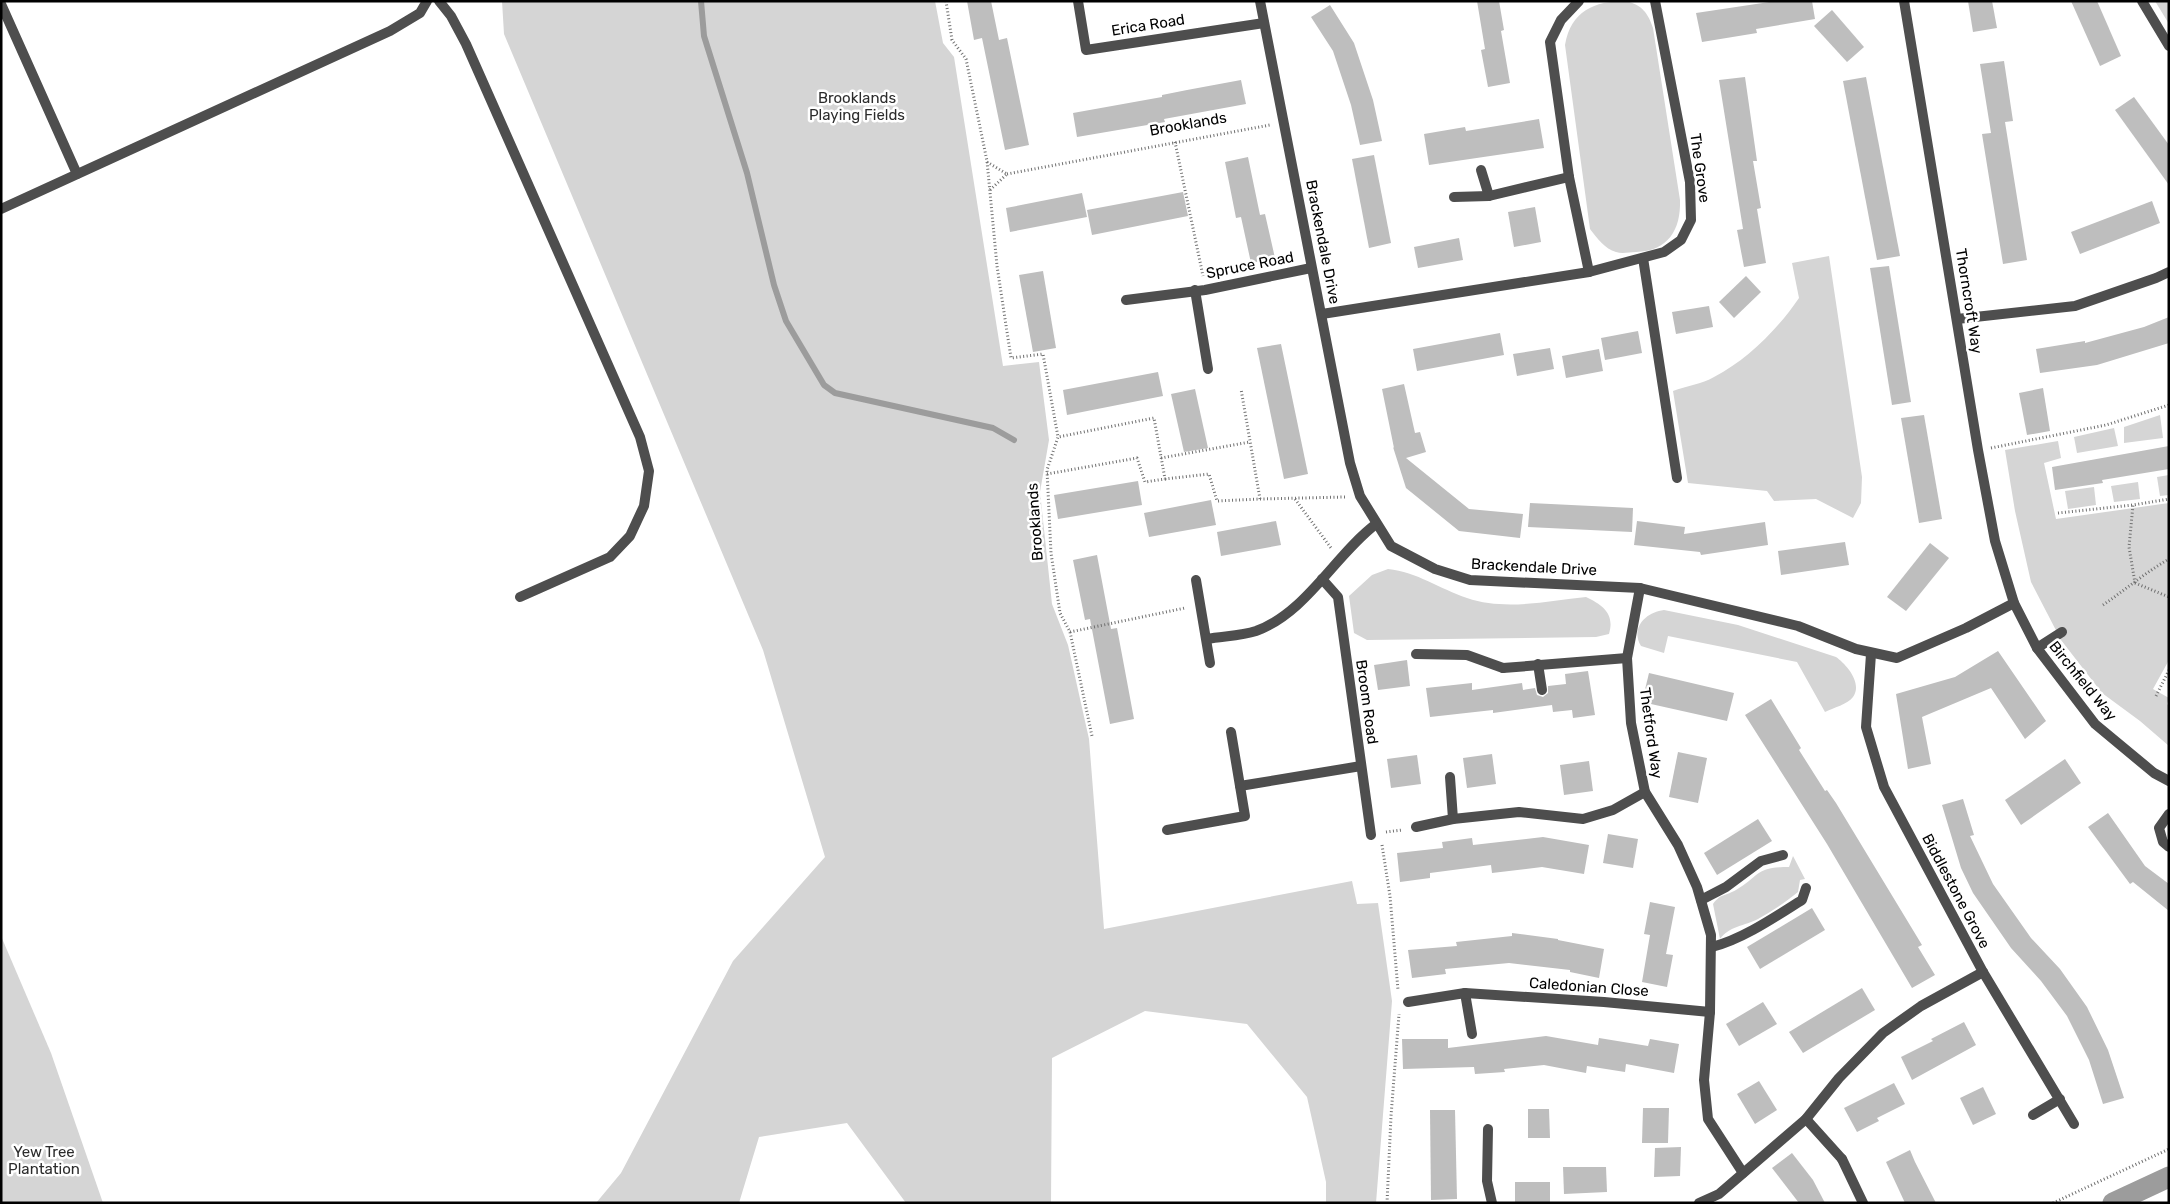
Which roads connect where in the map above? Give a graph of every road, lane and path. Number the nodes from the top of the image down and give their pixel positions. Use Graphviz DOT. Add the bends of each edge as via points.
graph roads {
  1 [pos="427,1"];
  2 [pos="439,1"];
  3 [pos="946,1"];
  4 [pos="1078,1"];
  5 [pos="1260,1"];
  6 [pos="1579,1"];
  7 [pos="1655,1"];
  8 [pos="1904,1"];
  9 [pos="2142,1"];
  10 [pos="1,4"];
  11 [pos="1264,23"];
  12 [pos="2169,46"];
  13 [pos="1285,122"];
  14 [pos="1175,142"];
  15 [pos="986,161"];
  16 [pos="1480,170"];
  17 [pos="77,174"];
  18 [pos="1007,174"];
  19 [pos="1569,177"];
  20 [pos="990,190"];
  21 [pos="1454,196"];
  22 [pos="1489,196"];
  23 [pos="1,209"];
  24 [pos="1643,258"];
  25 [pos="1311,268"];
  26 [pos="1589,272"];
  27 [pos="2169,272"];
  28 [pos="1200,290"];
  29 [pos="1126,300"];
  30 [pos="1322,314"];
  31 [pos="1957,319"];
  32 [pos="1208,369"];
  33 [pos="1241,389"];
  34 [pos="2169,405"];
  35 [pos="1058,437"];
  36 [pos="1250,442"];
  37 [pos="1978,450"];
  38 [pos="1161,458"];
  39 [pos="1047,474"];
  40 [pos="1677,478"];
  41 [pos="1164,479"];
  42 [pos="1360,496"];
  43 [pos="1295,498"];
  44 [pos="1260,499"];
  45 [pos="2169,499"];
  46 [pos="2133,505"];
  47 [pos="2058,513"];
  48 [pos="1376,524"];
  49 [pos="2169,559"];
  50 [pos="1339,560"];
  51 [pos="1322,579"];
  52 [pos="1196,580"];
  53 [pos="2135,583"];
  54 [pos="1640,588"];
  55 [pos="520,597"];
  56 [pos="2169,597"];
  57 [pos="2014,603"];
  58 [pos="1200,604"];
  59 [pos="2103,604"];
  60 [pos="1070,632"];
  61 [pos="2062,632"];
  62 [pos="1207,639"];
  63 [pos="2037,648"];
  64 [pos="1416,654"];
  65 [pos="1871,654"];
  66 [pos="1627,658"];
  67 [pos="1210,663"];
  68 [pos="1538,664"];
  69 [pos="2169,670"];
  70 [pos="1542,690"];
  71 [pos="2156,696"];
  72 [pos="1231,732"];
  73 [pos="1092,736"];
  74 [pos="1361,766"];
  75 [pos="1450,776"];
  76 [pos="2169,781"];
  77 [pos="1240,786"];
  78 [pos="1645,792"];
  79 [pos="2169,814"];
  80 [pos="1453,818"];
  81 [pos="1416,827"];
  82 [pos="1167,830"];
  83 [pos="1371,835"];
  84 [pos="2169,847"];
  85 [pos="1783,855"];
  86 [pos="1806,888"];
  87 [pos="1701,900"];
  88 [pos="1712,947"];
  89 [pos="1983,972"];
  90 [pos="1465,993"];
  91 [pos="1399,994"];
  92 [pos="1408,1002"];
  93 [pos="1710,1012"];
  94 [pos="1399,1013"];
  95 [pos="1472,1034"];
  96 [pos="2060,1099"];
  97 [pos="2033,1115"];
  98 [pos="1806,1119"];
  99 [pos="2074,1124"];
  100 [pos="1488,1129"];
  101 [pos="2169,1149"];
  102 [pos="1743,1173"];
  103 [pos="1388,1203"];
  104 [pos="1492,1203"];
  105 [pos="1699,1203"];
  106 [pos="1863,1203"];
  107 [pos="2053,1203"];
  1 -- 17 [label="street" via="420,13 390,31"];
  2 -- 55 [label="street" via="451,16 470,54 640,437 649,471 644,506 630,536 610,557"];
  3 -- 15 [label="path, Brooklands" via="952,40 966,59"];
  4 -- 11 [label="street, Erica Road" via="1086,50"];
  5 -- 11 [label="street, Brackendale Drive"];
  6 -- 19 [label="street" via="1561,20 1550,42"];
  7 -- 24 [label="street, The Grove" via="1690,182 1691,220 1682,240 1664,252"];
  8 -- 31 [label="street, Thorncroft Way"];
  9 -- 12 [label="street"];
  10 -- 17 [label="street"];
  11 -- 13 [label="street, Brackendale Drive"];
  13 -- 14 [label="path, Brooklands"];
  13 -- 25 [label="street, Brackendale Drive"];
  14 -- 18 [label="path, Brooklands"];
  14 -- 28 [label="path"];
  15 -- 18 [label="path"];
  15 -- 20 [label="path, Brooklands"];
  16 -- 22 [label="street"];
  17 -- 23 [label="street"];
  18 -- 20 [label="path"];
  19 -- 22 [label="street"];
  19 -- 26 [label="street"];
  20 -- 35 [label="path, Brooklands" via="1011,358 1043,354"];
  21 -- 22 [label="street"];
  24 -- 26 [label="street, The Grove"];
  24 -- 40 [label="street"];
  25 -- 28 [label="street, Spruce Road"];
  25 -- 30 [label="street, Brackendale Drive"];
  26 -- 30 [label="street, The Grove"];
  27 -- 31 [label="street" via="2075,306"];
  28 -- 29 [label="street, Spruce Road"];
  28 -- 32 [label="street, Spruce Road"];
  30 -- 42 [label="street, Brackendale Drive" via="1350,462"];
  31 -- 37 [label="street, Thorncroft Way"];
  33 -- 36 [label="path"];
  34 -- 37 [label="path" via="2106,425"];
  35 -- 38 [label="path" via="1154,418"];
  35 -- 39 [label="path, Brooklands"];
  36 -- 38 [label="path"];
  36 -- 44 [label="path"];
  37 -- 57 [label="street, Thorncroft Way" via="1995,541"];
  38 -- 41 [label="path"];
  39 -- 41 [label="path" via="1137,458 1145,482"];
  39 -- 60 [label="path, Brooklands" via="1050,553 1060,613"];
  41 -- 44 [label="path" via="1209,474 1218,501"];
  42 -- 43 [label="path"];
  42 -- 48 [label="street, Brackendale Drive"];
  43 -- 44 [label="path"];
  43 -- 50 [label="path"];
  45 -- 46 [label="path"];
  46 -- 47 [label="path"];
  46 -- 53 [label="path" via="2129,547"];
  48 -- 50 [label="street"];
  48 -- 54 [label="street, Brackendale Drive" via="1391,546 1435,569 1470,580"];
  49 -- 53 [label="path"];
  50 -- 51 [label="street"];
  51 -- 62 [label="street" via="1289,612 1256,631"];
  51 -- 74 [label="street, Broom Road" via="1338,597"];
  52 -- 58 [label="street"];
  53 -- 56 [label="path"];
  53 -- 59 [label="path"];
  54 -- 65 [label="street, Brackendale Drive" via="1798,626"];
  54 -- 66 [label="street, Thetford Way"];
  57 -- 63 [label="street, Birchfield Way"];
  57 -- 65 [label="street, Brackendale Drive" via="1897,658"];
  58 -- 60 [label="path"];
  58 -- 62 [label="street"];
  60 -- 73 [label="path, Brooklands"];
  61 -- 63 [label="street"];
  62 -- 67 [label="street"];
  63 -- 76 [label="street, Birchfield Way" via="2095,724 2154,773"];
  64 -- 68 [label="street" via="1467,655 1502,668"];
  65 -- 89 [label="street, Biddlestone Grove" via="1866,728 1884,787"];
  66 -- 68 [label="street"];
  66 -- 78 [label="street, Thetford Way" via="1631,723"];
  68 -- 70 [label="street"];
  69 -- 71 [label="path"];
  72 -- 77 [label="street"];
  74 -- 77 [label="street"];
  74 -- 83 [label="street, Broom Road"];
  75 -- 80 [label="street"];
  77 -- 82 [label="street" via="1245,816"];
  78 -- 80 [label="street" via="1613,810 1583,819 1519,812"];
  78 -- 87 [label="street, Thetford Way" via="1678,845"];
  79 -- 84 [label="street" via="2159,828 2163,842"];
  80 -- 81 [label="street"];
  81 -- 83 [label="path"];
  83 -- 91 [label="path" via="1381,839"];
  85 -- 87 [label="street" via="1761,861 1726,887"];
  86 -- 88 [label="street" via="1802,900 1755,929"];
  87 -- 88 [label="street, Thetford Way"];
  88 -- 93 [label="street, Thetford Way"];
  89 -- 96 [label="street, Biddlestone Grove"];
  89 -- 98 [label="street" via="1921,1006 1883,1033 1839,1078"];
  90 -- 92 [label="street, Caledonian Close"];
  90 -- 93 [label="street, Caledonian Close"];
  90 -- 95 [label="street"];
  93 -- 102 [label="street, Thetford Way" via="1704,1080 1708,1119"];
  94 -- 103 [label="path"];
  96 -- 97 [label="street"];
  96 -- 99 [label="street, Biddlestone Grove"];
  98 -- 102 [label="street"];
  98 -- 106 [label="street" via="1842,1159"];
  100 -- 104 [label="street" via="1487,1181"];
  101 -- 107 [label="path"];
  102 -- 105 [label="street" via="1719,1194"];
}
